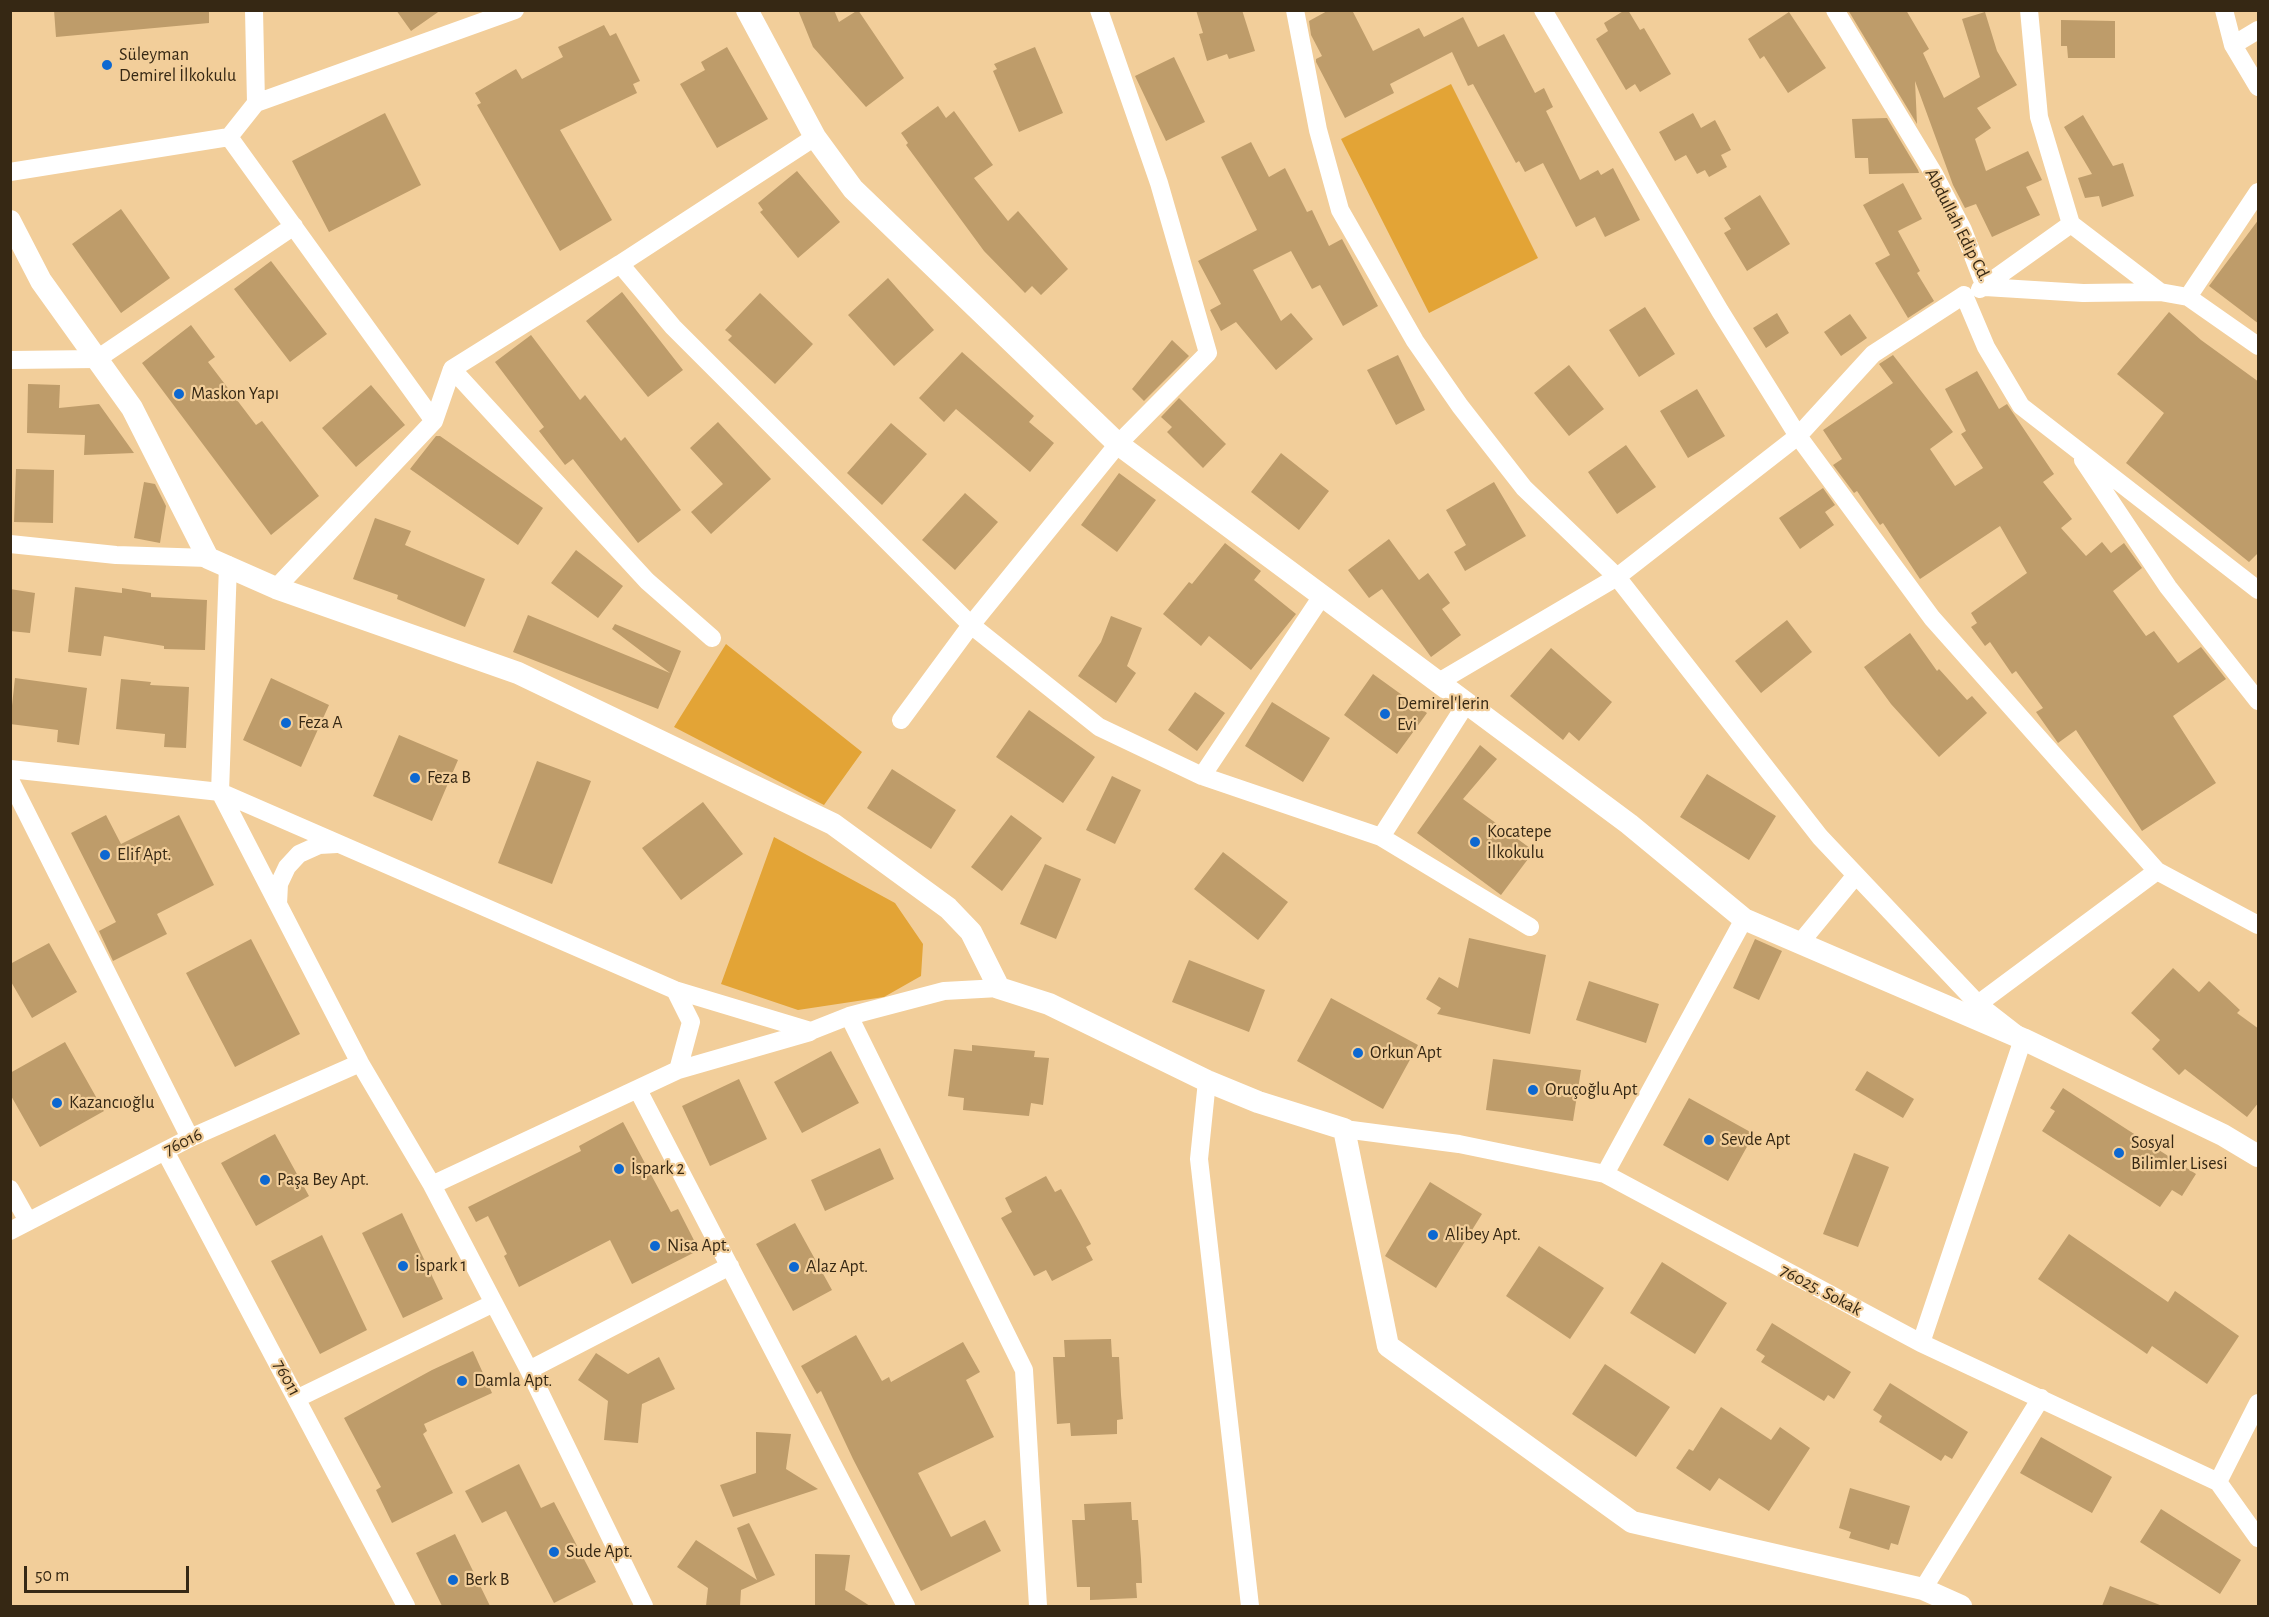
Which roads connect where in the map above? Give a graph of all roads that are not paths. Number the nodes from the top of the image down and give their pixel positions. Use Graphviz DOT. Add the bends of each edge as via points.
graph roads {
  1 [pos="254,10"];
  2 [pos="747,10"];
  3 [pos="1099,10"];
  4 [pos="1295,10"];
  5 [pos="1543,10"];
  6 [pos="1835,10"];
  7 [pos="2029,10"];
  8 [pos="2224,10"];
  9 [pos="505,12"];
  10 [pos="2259,30"];
  11 [pos="2233,45"];
  12 [pos="2259,87"];
  13 [pos="256,103"];
  14 [pos="229,137"];
  15 [pos="815,137"];
  16 [pos="10,172"];
  17 [pos="2259,192"];
  18 [pos="10,221"];
  19 [pos="2071,224"];
  20 [pos="294,226"];
  21 [pos="620,264"];
  22 [pos="1984,287"];
  23 [pos="2160,292"];
  24 [pos="1964,295"];
  25 [pos="2188,297"];
  26 [pos="2259,346"];
  27 [pos="97,359"];
  28 [pos="10,360"];
  29 [pos="452,369"];
  30 [pos="434,421"];
  31 [pos="1798,436"];
  32 [pos="1118,444"];
  33 [pos="2073,446"];
  34 [pos="10,544"];
  35 [pos="218,562"];
  36 [pos="1617,577"];
  37 [pos="276,588"];
  38 [pos="2259,590"];
  39 [pos="1322,596"];
  40 [pos="971,625"];
  41 [pos="712,638"];
  42 [pos="1437,683"];
  43 [pos="2259,701"];
  44 [pos="1466,704"];
  45 [pos="901,720"];
  46 [pos="10,768"];
  47 [pos="1202,776"];
  48 [pos="10,780"];
  49 [pos="220,792"];
  50 [pos="1381,837"];
  51 [pos="339,844"];
  52 [pos="2157,871"];
  53 [pos="1856,875"];
  54 [pos="278,904"];
  55 [pos="1744,919"];
  56 [pos="2259,925"];
  57 [pos="1530,927"];
  58 [pos="1800,943"];
  59 [pos="999,988"];
  60 [pos="675,990"];
  61 [pos="1978,1004"];
  62 [pos="849,1016"];
  63 [pos="811,1031"];
  64 [pos="2023,1039"];
  65 [pos="360,1063"];
  66 [pos="678,1070"];
  67 [pos="1207,1081"];
  68 [pos="638,1090"];
  69 [pos="1344,1129"];
  70 [pos="190,1138"];
  71 [pos="165,1151"];
  72 [pos="2259,1156"];
  73 [pos="1605,1174"];
  74 [pos="432,1185"];
  75 [pos="10,1189"];
  76 [pos="28,1221"];
  77 [pos="10,1231"];
  78 [pos="730,1266"];
  79 [pos="494,1303"];
  80 [pos="1921,1343"];
  81 [pos="529,1370"];
  82 [pos="298,1398"];
  83 [pos="2041,1398"];
  84 [pos="2259,1404"];
  85 [pos="2218,1482"];
  86 [pos="2259,1538"];
  87 [pos="1923,1589"];
  88 [pos="406,1606"];
  89 [pos="644,1606"];
  90 [pos="906,1606"];
  91 [pos="1038,1606"];
  92 [pos="1250,1606"];
  93 [pos="1961,1606"];
  1 -- 13 [label="street"];
  2 -- 15 [label="street"];
  3 -- 32 [label="street" via="1159,183 1208,352"];
  4 -- 36 [label="street" via="1318,130 1340,210 1403,321 1460,406 1524,488"];
  5 -- 31 [label="street"];
  6 -- 22 [label="street, Abdullah Edip Cd." via="1934,174 1963,230"];
  7 -- 19 [label="street" via="2039,117"];
  8 -- 11 [label="street"];
  9 -- 13 [label="street"];
  10 -- 11 [label="street"];
  11 -- 12 [label="street"];
  13 -- 14 [label="street"];
  14 -- 16 [label="street"];
  14 -- 20 [label="street"];
  15 -- 21 [label="street"];
  15 -- 32 [label="street" via="853,189"];
  17 -- 25 [label="street"];
  18 -- 27 [label="street" via="42,281"];
  19 -- 22 [label="street"];
  19 -- 23 [label="street"];
  20 -- 27 [label="street"];
  20 -- 30 [label="street"];
  21 -- 29 [label="street"];
  21 -- 40 [label="street" via="673,327"];
  22 -- 23 [label="street, Abdullah Edip Cd." via="2083,293"];
  22 -- 24 [label="street"];
  23 -- 25 [label="street, Abdullah Edip Cd."];
  24 -- 31 [label="street" via="1874,354"];
  24 -- 33 [label="street" via="1986,347 2021,406"];
  25 -- 26 [label="street, Abdullah Edip Cd."];
  27 -- 28 [label="street"];
  27 -- 35 [label="street" via="132,408"];
  29 -- 30 [label="street"];
  29 -- 41 [label="street" via="647,581"];
  30 -- 37 [label="street"];
  31 -- 36 [label="street"];
  31 -- 52 [label="street" via="1932,618"];
  32 -- 39 [label="street"];
  32 -- 40 [label="street"];
  33 -- 38 [label="street"];
  33 -- 43 [label="street" via="2169,587"];
  34 -- 35 [label="street"];
  35 -- 37 [label="street"];
  35 -- 49 [label="street"];
  36 -- 42 [label="street"];
  36 -- 53 [label="street" via="1820,837"];
  37 -- 59 [label="street" via="518,674 833,824 948,908 971,932"];
  39 -- 42 [label="street"];
  39 -- 47 [label="street"];
  40 -- 45 [label="street"];
  40 -- 47 [label="street" via="1099,727"];
  42 -- 44 [label="street"];
  44 -- 50 [label="street"];
  44 -- 55 [label="street" via="1629,824"];
  46 -- 49 [label="street"];
  47 -- 50 [label="street"];
  48 -- 70 [label="street"];
  49 -- 51 [label="street"];
  49 -- 54 [label="street"];
  50 -- 57 [label="street"];
  51 -- 54 [label="street" via="319,845 300,854 287,867 279,884"];
  51 -- 60 [label="street"];
  52 -- 56 [label="street"];
  52 -- 61 [label="street"];
  53 -- 58 [label="street"];
  53 -- 61 [label="street"];
  54 -- 65 [label="street"];
  55 -- 58 [label="street"];
  55 -- 73 [label="street"];
  58 -- 64 [label="street"];
  59 -- 62 [label="street" via="944,991"];
  59 -- 67 [label="street" via="1049,1004"];
  60 -- 63 [label="street"];
  60 -- 66 [label="street" via="691,1022"];
  61 -- 64 [label="street"];
  62 -- 63 [label="street"];
  62 -- 91 [label="street" via="1024,1370"];
  63 -- 66 [label="street"];
  64 -- 72 [label="street"];
  64 -- 80 [label="street"];
  65 -- 70 [label="street, 76016"];
  65 -- 74 [label="street"];
  66 -- 68 [label="street"];
  67 -- 69 [label="street"];
  67 -- 92 [label="street" via="1199,1159"];
  68 -- 74 [label="street"];
  68 -- 78 [label="street"];
  69 -- 73 [label="street, 76025. Sokak" via="1459,1144"];
  69 -- 87 [label="street" via="1388,1346 1632,1522"];
  70 -- 71 [label="street, 76016"];
  71 -- 76 [label="street, 76016"];
  71 -- 82 [label="street, 76011"];
  73 -- 80 [label="street, 76025. Sokak"];
  74 -- 79 [label="street"];
  75 -- 76 [label="street"];
  76 -- 77 [label="street, 76016"];
  78 -- 81 [label="street"];
  78 -- 90 [label="street"];
  79 -- 81 [label="street"];
  79 -- 82 [label="street"];
  80 -- 83 [label="street, 76025. Sokak"];
  81 -- 89 [label="street"];
  82 -- 88 [label="street, 76011"];
  83 -- 85 [label="street, 76025. Sokak"];
  83 -- 87 [label="street"];
  84 -- 85 [label="street"];
  85 -- 86 [label="street, 76025. Sokak"];
  87 -- 93 [label="street"];
}
